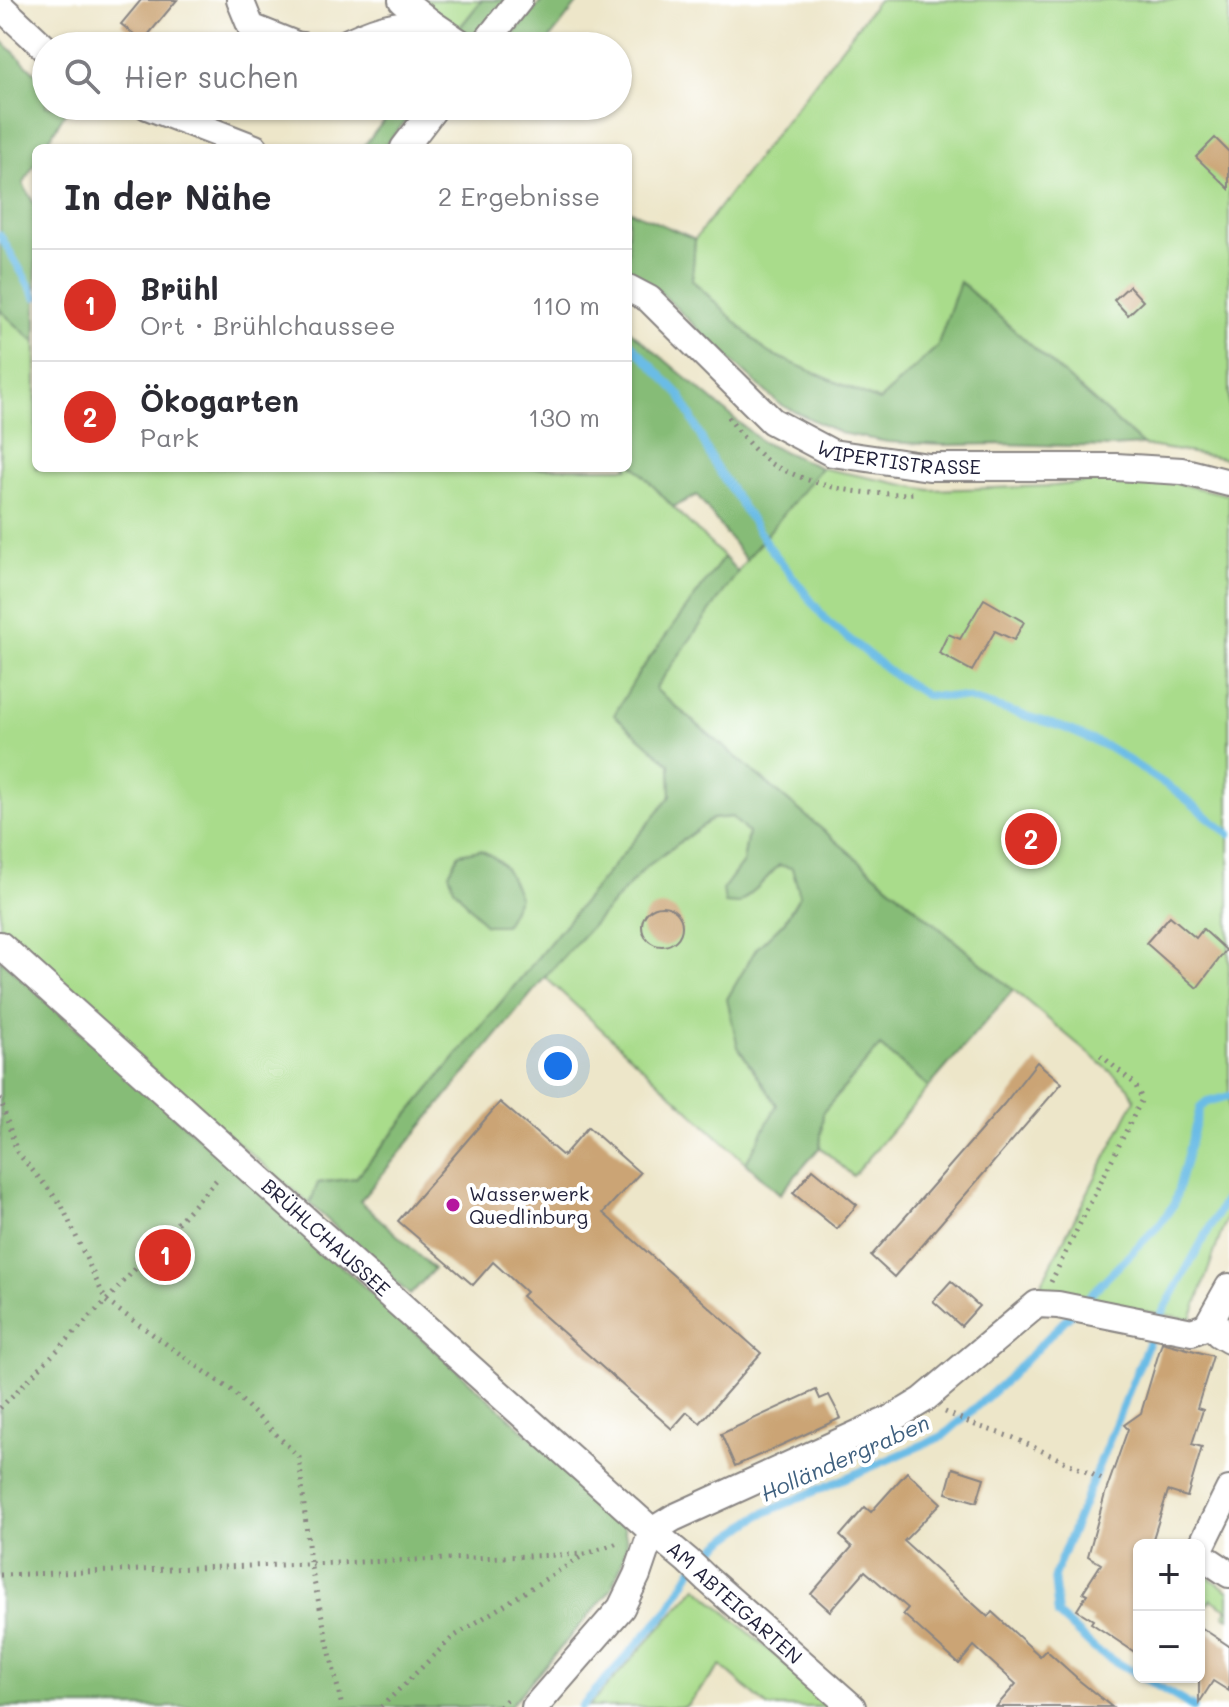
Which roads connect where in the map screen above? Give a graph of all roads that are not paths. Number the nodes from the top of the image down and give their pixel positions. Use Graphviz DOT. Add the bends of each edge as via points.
graph roads {
  1 [pos="240,0"];
  2 [pos="402,0"];
  3 [pos="519,0"];
  4 [pos="0,6"];
  5 [pos="431,23"];
  6 [pos="264,32"];
  7 [pos="367,32"];
  8 [pos="444,32"];
  9 [pos="494,32"];
  10 [pos="32,36"];
  11 [pos="183,120"];
  12 [pos="425,120"];
  13 [pos="245,144"];
  14 [pos="407,144"];
  15 [pos="632,290"];
  16 [pos="1229,483"];
  17 [pos="0,945"];
  18 [pos="1229,1287"];
  19 [pos="1214,1317"];
  20 [pos="1229,1340"];
  21 [pos="1229,1490"];
  22 [pos="652,1531"];
  23 [pos="1205,1540"];
  24 [pos="1205,1557"];
  25 [pos="1229,1574"];
  26 [pos="535,1707"];
  27 [pos="852,1707"];
  1 -- 6 [label="street" via="251,27"];
  2 -- 5 [label="street"];
  3 -- 9 [label="street"];
  4 -- 10 [label="street"];
  5 -- 7 [label="street" via="406,22"];
  5 -- 8 [label="street"];
  11 -- 13 [label="street"];
  12 -- 14 [label="street"];
  15 -- 16 [label="street, WIPERTISTRASSE" via="649,299 772,421 832,453 929,467 1169,470"];
  17 -- 22 [label="street, BRÜHLCHAUSSEE"];
  18 -- 19 [label="street"];
  19 -- 20 [label="street" via="1219,1334"];
  19 -- 22 [label="street" via="1197,1332 1037,1304 923,1400 895,1417"];
  21 -- 23 [label="street"];
  22 -- 26 [label="street" via="621,1608"];
  22 -- 27 [label="street, AM ABTEIGARTEN"];
  24 -- 25 [label="street"];
}
